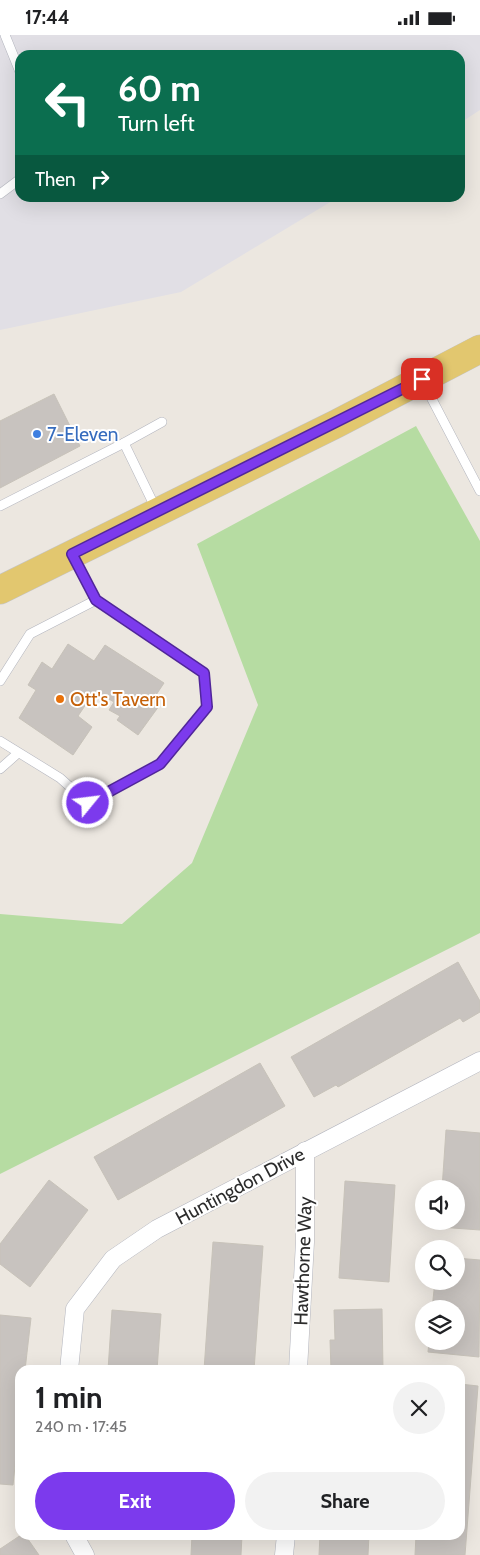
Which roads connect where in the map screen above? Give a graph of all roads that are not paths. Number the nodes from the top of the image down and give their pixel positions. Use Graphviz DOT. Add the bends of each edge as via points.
graph roads {
  1 [pos="5,35"];
  2 [pos="15,59"];
  3 [pos="15,182"];
  4 [pos="0,193"];
  5 [pos="480,349"];
  6 [pos="422,379"];
  7 [pos="162,422"];
  8 [pos="124,443"];
  9 [pos="479,485"];
  10 [pos="0,506"];
  11 [pos="158,512"];
  12 [pos="72,554"];
  13 [pos="0,590"];
  14 [pos="96,600"];
  15 [pos="0,681"];
  16 [pos="0,741"];
  17 [pos="18,753"];
  18 [pos="0,769"];
  19 [pos="480,1061"];
  20 [pos="305,1151"];
  21 [pos="69,1365"];
  22 [pos="298,1365"];
  23 [pos="77,1540"];
  24 [pos="286,1540"];
  25 [pos="85,1555"];
  26 [pos="284,1555"];
  1 -- 2 [label="lane"];
  3 -- 4 [label="lane"];
  5 -- 6 [label="main road"];
  6 -- 9 [label="lane"];
  6 -- 11 [label="main road"];
  7 -- 8 [label="lane"];
  8 -- 10 [label="lane"];
  8 -- 11 [label="lane"];
  11 -- 12 [label="main road"];
  12 -- 13 [label="main road"];
  12 -- 14 [label="lane"];
  14 -- 15 [label="lane" via="30,635"];
  14 -- 17 [label="lane" via="204,673 207,707 160,764 88,803 60,779"];
  16 -- 17 [label="lane"];
  17 -- 18 [label="lane"];
  19 -- 20 [label="street, Huntingdon Drive"];
  20 -- 21 [label="street, Huntingdon Drive" via="157,1229 113,1259 75,1309"];
  20 -- 22 [label="street, Hawthorne Way" via="305,1242"];
  23 -- 25 [label="street"];
  24 -- 26 [label="street"];
}
